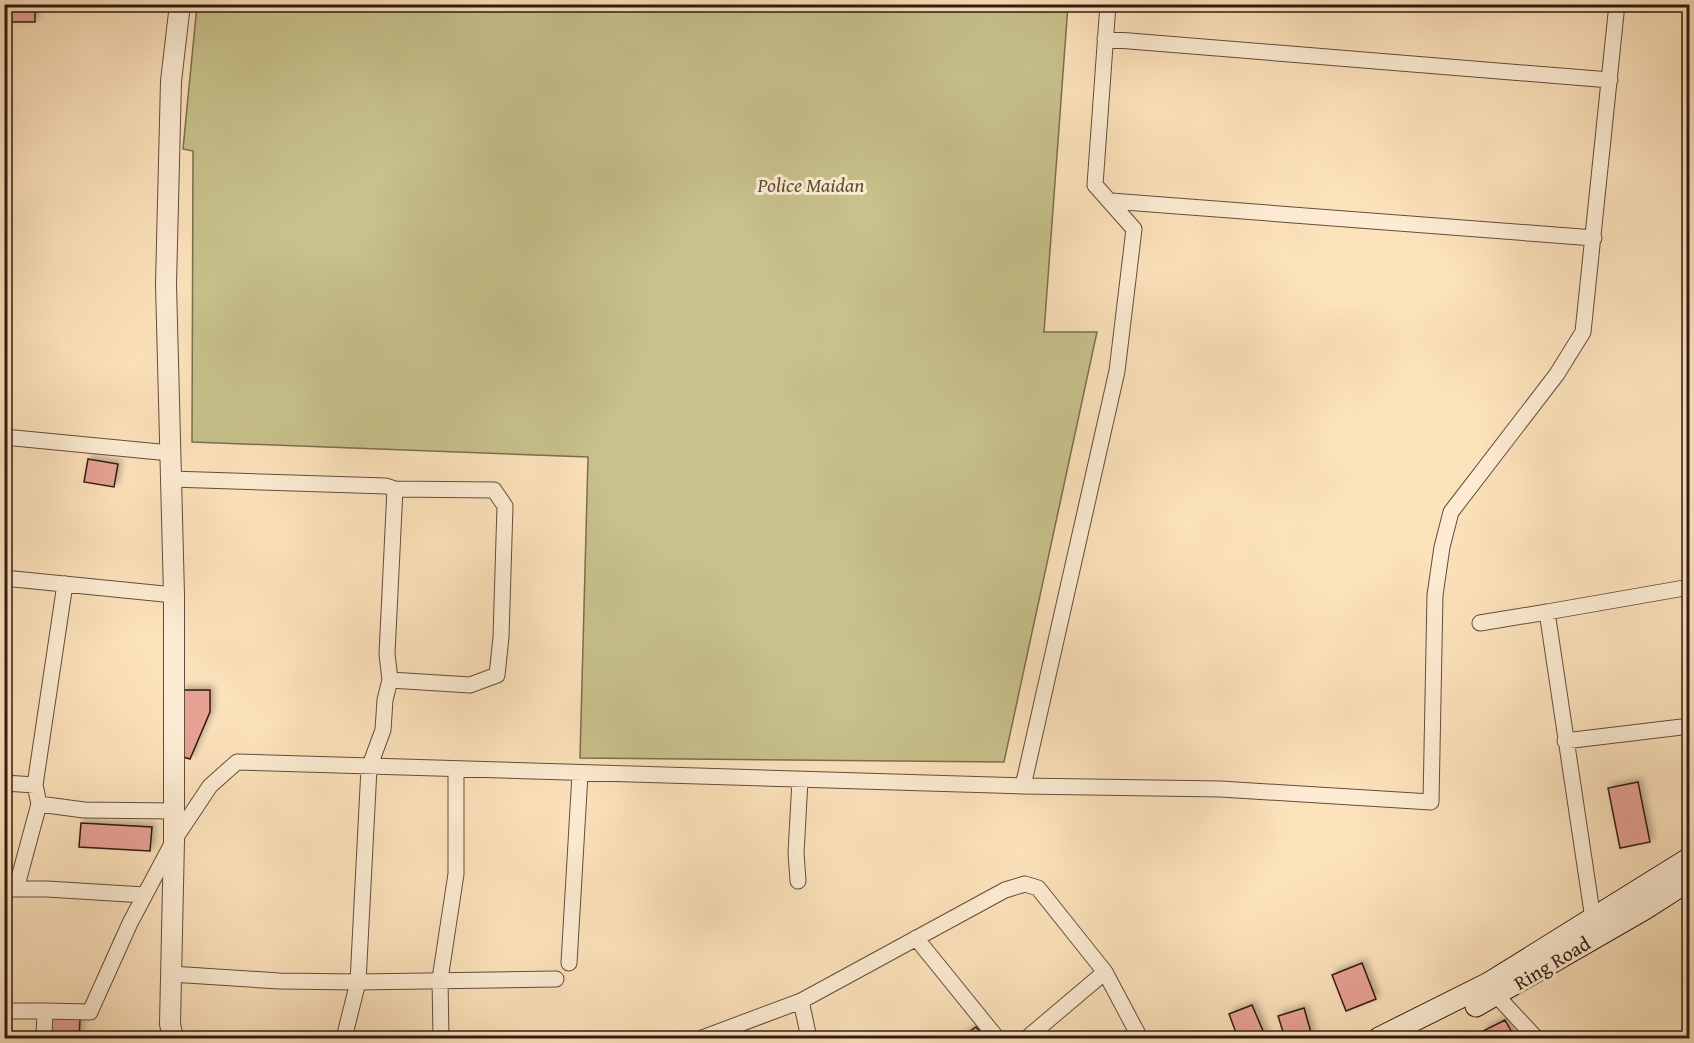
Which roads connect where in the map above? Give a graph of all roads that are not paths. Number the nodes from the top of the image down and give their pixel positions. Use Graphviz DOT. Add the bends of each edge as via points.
graph roads {
  1 [pos="180,4"];
  2 [pos="1108,4"];
  3 [pos="1617,4"];
  4 [pos="1105,39"];
  5 [pos="1610,80"];
  6 [pos="1111,201"];
  7 [pos="1594,238"];
  8 [pos="4,437"];
  9 [pos="170,453"];
  10 [pos="171,479"];
  11 [pos="395,489"];
  12 [pos="4,578"];
  13 [pos="65,584"];
  14 [pos="1689,587"];
  15 [pos="174,595"];
  16 [pos="1547,612"];
  17 [pos="1480,623"];
  18 [pos="390,680"];
  19 [pos="1689,726"];
  20 [pos="1565,741"];
  21 [pos="369,768"];
  22 [pos="456,770"];
  23 [pos="580,774"];
  24 [pos="800,780"];
  25 [pos="4,783"];
  26 [pos="34,785"];
  27 [pos="1023,786"];
  28 [pos="39,804"];
  29 [pos="174,811"];
  30 [pos="174,840"];
  31 [pos="1689,858"];
  32 [pos="1689,880"];
  33 [pos="798,881"];
  34 [pos="10,889"];
  35 [pos="144,895"];
  36 [pos="1593,919"];
  37 [pos="916,938"];
  38 [pos="569,963"];
  39 [pos="1105,972"];
  40 [pos="171,974"];
  41 [pos="556,979"];
  42 [pos="440,980"];
  43 [pos="358,982"];
  44 [pos="1493,990"];
  45 [pos="801,1001"];
  46 [pos="4,1011"];
  47 [pos="45,1011"];
  48 [pos="44,1038"];
  49 [pos="173,1038"];
  50 [pos="344,1038"];
  51 [pos="441,1038"];
  52 [pos="702,1038"];
  53 [pos="809,1038"];
  54 [pos="997,1038"];
  55 [pos="1027,1038"];
  56 [pos="1140,1038"];
  57 [pos="1379,1038"];
  58 [pos="1411,1038"];
  59 [pos="1536,1038"];
  1 -- 9 [label="street" via="171,81 166,284"];
  2 -- 4 [label="street"];
  3 -- 5 [label="street"];
  4 -- 5 [label="street"];
  4 -- 6 [label="street" via="1095,184"];
  5 -- 7 [label="street"];
  6 -- 7 [label="street"];
  6 -- 27 [label="street" via="1134,229 1117,371"];
  7 -- 27 [label="street" via="1583,332 1557,374 1451,512 1435,595 1431,802 1221,789"];
  8 -- 9 [label="street"];
  9 -- 10 [label="street"];
  10 -- 11 [label="street"];
  10 -- 15 [label="street"];
  11 -- 18 [label="street" via="387,654"];
  11 -- 18 [label="street" via="494,490 505,506 497,675 470,685"];
  12 -- 13 [label="street"];
  13 -- 15 [label="street"];
  13 -- 26 [label="street"];
  14 -- 16 [label="street"];
  15 -- 29 [label="street"];
  16 -- 17 [label="street"];
  16 -- 20 [label="street"];
  18 -- 21 [label="street" via="383,730"];
  19 -- 20 [label="street"];
  20 -- 36 [label="street"];
  21 -- 22 [label="street"];
  21 -- 30 [label="street" via="237,762 210,786"];
  21 -- 43 [label="street"];
  22 -- 23 [label="street"];
  22 -- 42 [label="street" via="456,874"];
  23 -- 24 [label="street"];
  23 -- 38 [label="street"];
  24 -- 27 [label="street"];
  24 -- 33 [label="street"];
  25 -- 26 [label="street"];
  26 -- 28 [label="street"];
  28 -- 29 [label="street" via="84,810"];
  28 -- 34 [label="street"];
  29 -- 30 [label="street"];
  30 -- 35 [label="street"];
  30 -- 40 [label="street"];
  31 -- 36 [label="main road"];
  32 -- 44 [label="main road, Ring Road" via="1642,910"];
  34 -- 35 [label="street"];
  35 -- 47 [label="street" via="90,1012"];
  36 -- 44 [label="main road"];
  37 -- 39 [label="street" via="1005,890 1025,884 1038,888"];
  37 -- 45 [label="street"];
  37 -- 54 [label="street"];
  39 -- 55 [label="street"];
  39 -- 56 [label="street"];
  40 -- 43 [label="street"];
  40 -- 49 [label="street"];
  41 -- 42 [label="street"];
  42 -- 43 [label="street"];
  42 -- 51 [label="street"];
  43 -- 50 [label="street"];
  44 -- 57 [label="main road"];
  44 -- 58 [label="main road, Ring Road"];
  44 -- 59 [label="street"];
  45 -- 52 [label="street"];
  45 -- 53 [label="street"];
  46 -- 47 [label="street"];
  47 -- 48 [label="street"];
}
